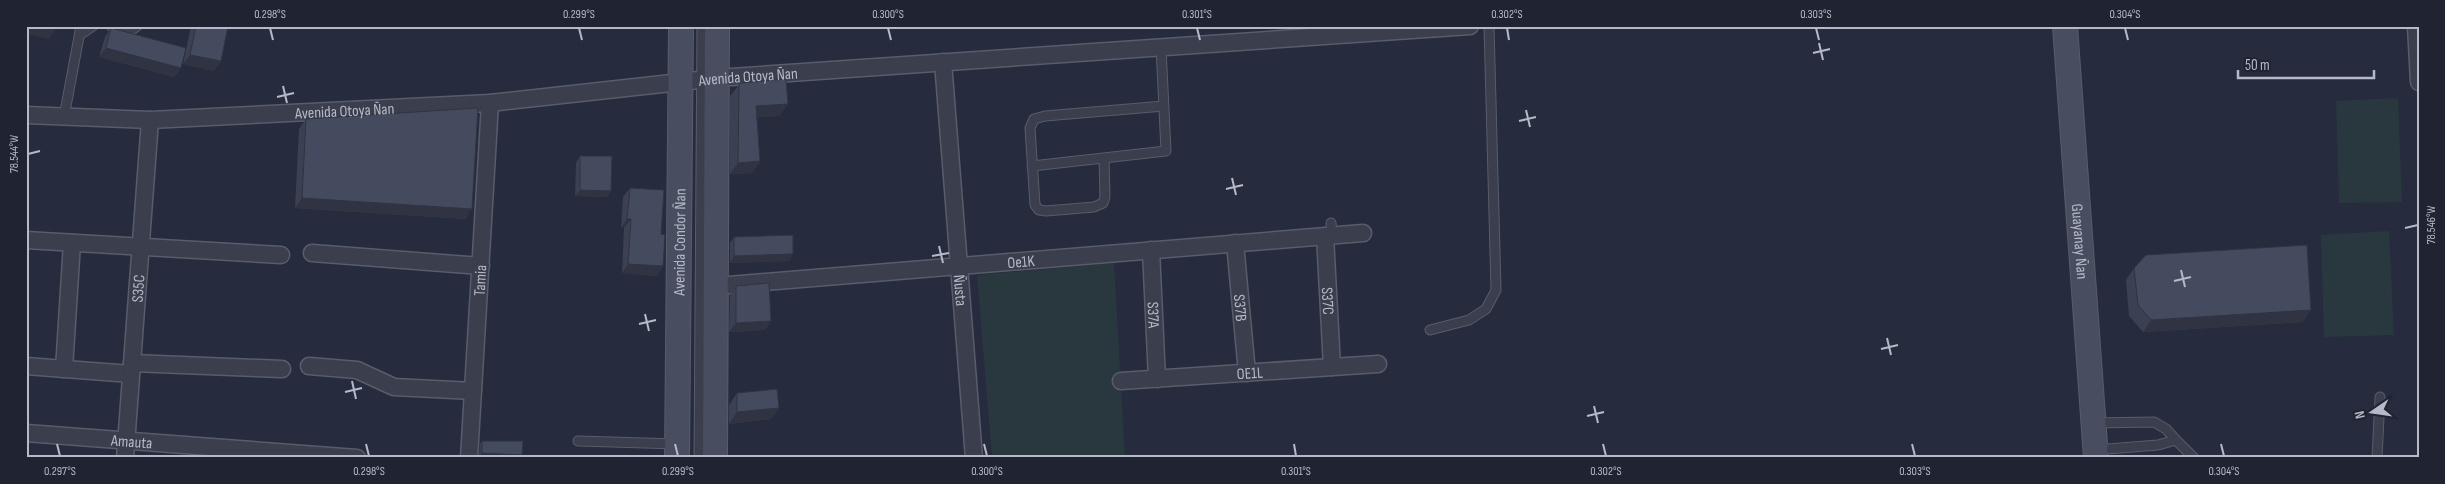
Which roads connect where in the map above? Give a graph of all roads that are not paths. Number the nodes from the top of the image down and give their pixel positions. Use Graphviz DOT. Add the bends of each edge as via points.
graph roads {
  1 [pos="93,26"];
  2 [pos="111,26"];
  3 [pos="137,26"];
  4 [pos="681,26"];
  5 [pos="702,26"];
  6 [pos="717,26"];
  7 [pos="1470,26"];
  8 [pos="1489,26"];
  9 [pos="2065,26"];
  10 [pos="2416,26"];
  11 [pos="81,30"];
  12 [pos="1324,31"];
  13 [pos="1161,48"];
  14 [pos="943,62"];
  15 [pos="700,80"];
  16 [pos="2419,82"];
  17 [pos="490,103"];
  18 [pos="1164,106"];
  19 [pos="26,115"];
  20 [pos="64,117"];
  21 [pos="150,120"];
  22 [pos="1104,158"];
  23 [pos="1032,166"];
  24 [pos="1329,231"];
  25 [pos="1363,233"];
  26 [pos="26,240"];
  27 [pos="72,243"];
  28 [pos="1235,244"];
  29 [pos="141,246"];
  30 [pos="1152,250"];
  31 [pos="312,253"];
  32 [pos="281,255"];
  33 [pos="481,266"];
  34 [pos="959,266"];
  35 [pos="717,286"];
  36 [pos="1430,330"];
  37 [pos="1378,364"];
  38 [pos="26,366"];
  39 [pos="309,366"];
  40 [pos="1332,367"];
  41 [pos="64,368"];
  42 [pos="132,368"];
  43 [pos="282,370"];
  44 [pos="1247,373"];
  45 [pos="1157,379"];
  46 [pos="1121,381"];
  47 [pos="473,391"];
  48 [pos="2380,397"];
  49 [pos="2093,423"];
  50 [pos="26,433"];
  51 [pos="2176,440"];
  52 [pos="126,441"];
  53 [pos="578,441"];
  54 [pos="677,451"];
  55 [pos="2095,454"];
  56 [pos="125,458"];
  57 [pos="357,458"];
  58 [pos="469,458"];
  59 [pos="699,458"];
  60 [pos="715,458"];
  61 [pos="974,458"];
  62 [pos="2194,458"];
  63 [pos="2377,458"];
  1 -- 11 [label="lane"];
  2 -- 3 [label="lane" via="133,29"];
  4 -- 15 [label="main road, Avenida Condor Ñan"];
  5 -- 15 [label="lane"];
  6 -- 15 [label="main road, Avenida Condor Ñan"];
  7 -- 12 [label="street, Avenida Otoya Ñan"];
  8 -- 36 [label="lane" via="1496,290 1486,310 1469,320"];
  9 -- 49 [label="main road, Guayanay Ñan"];
  10 -- 16 [label="street"];
  11 -- 20 [label="lane"];
  12 -- 13 [label="street, Avenida Otoya Ñan"];
  13 -- 14 [label="street, Avenida Otoya Ñan"];
  13 -- 18 [label="lane"];
  14 -- 15 [label="street, Avenida Otoya Ñan"];
  14 -- 34 [label="street, Ñusta"];
  15 -- 17 [label="street, Avenida Otoya Ñan"];
  15 -- 35 [label="main road, Avenida Condor Ñan"];
  15 -- 54 [label="main road, Avenida Condor Ñan"];
  15 -- 59 [label="lane"];
  17 -- 21 [label="street, Avenida Otoya Ñan"];
  17 -- 33 [label="street, Tamia"];
  18 -- 22 [label="lane" via="1166,151"];
  18 -- 23 [label="lane" via="1034,119 1030,128"];
  19 -- 20 [label="street, Avenida Otoya Ñan"];
  20 -- 21 [label="street, Avenida Otoya Ñan"];
  21 -- 29 [label="street, S35C"];
  22 -- 23 [label="lane"];
  22 -- 23 [label="lane" via="1105,197 1103,203 1094,207 1039,210 1035,205"];
  24 -- 25 [label="street, Oe1K"];
  24 -- 28 [label="street, Oe1K"];
  24 -- 40 [label="street, S37C"];
  26 -- 27 [label="street"];
  27 -- 29 [label="street"];
  27 -- 41 [label="street"];
  28 -- 30 [label="street, Oe1K"];
  28 -- 44 [label="street, S37B"];
  29 -- 32 [label="street"];
  29 -- 42 [label="street, S35C"];
  30 -- 34 [label="street, Oe1K"];
  30 -- 45 [label="street, S37A"];
  31 -- 33 [label="street"];
  33 -- 47 [label="street, Tamia"];
  34 -- 35 [label="street, Oe1K"];
  34 -- 61 [label="street, Ñusta"];
  35 -- 60 [label="main road, Avenida Condor Ñan"];
  37 -- 40 [label="street, OE1L"];
  38 -- 41 [label="street"];
  39 -- 47 [label="street" via="357,370 394,387"];
  40 -- 44 [label="street, OE1L"];
  41 -- 42 [label="street"];
  42 -- 43 [label="street"];
  42 -- 52 [label="street, S35C"];
  44 -- 45 [label="street, OE1L"];
  45 -- 46 [label="street, OE1L"];
  47 -- 58 [label="street, Tamia"];
  48 -- 63 [label="lane"];
  49 -- 51 [label="lane" via="2154,422"];
  49 -- 55 [label="main road, Guayanay Ñan"];
  50 -- 52 [label="street, Amauta"];
  51 -- 55 [label="lane"];
  51 -- 62 [label="lane"];
  52 -- 56 [label="street, S35C"];
  52 -- 57 [label="street, Amauta"];
  53 -- 54 [label="lane"];
}
